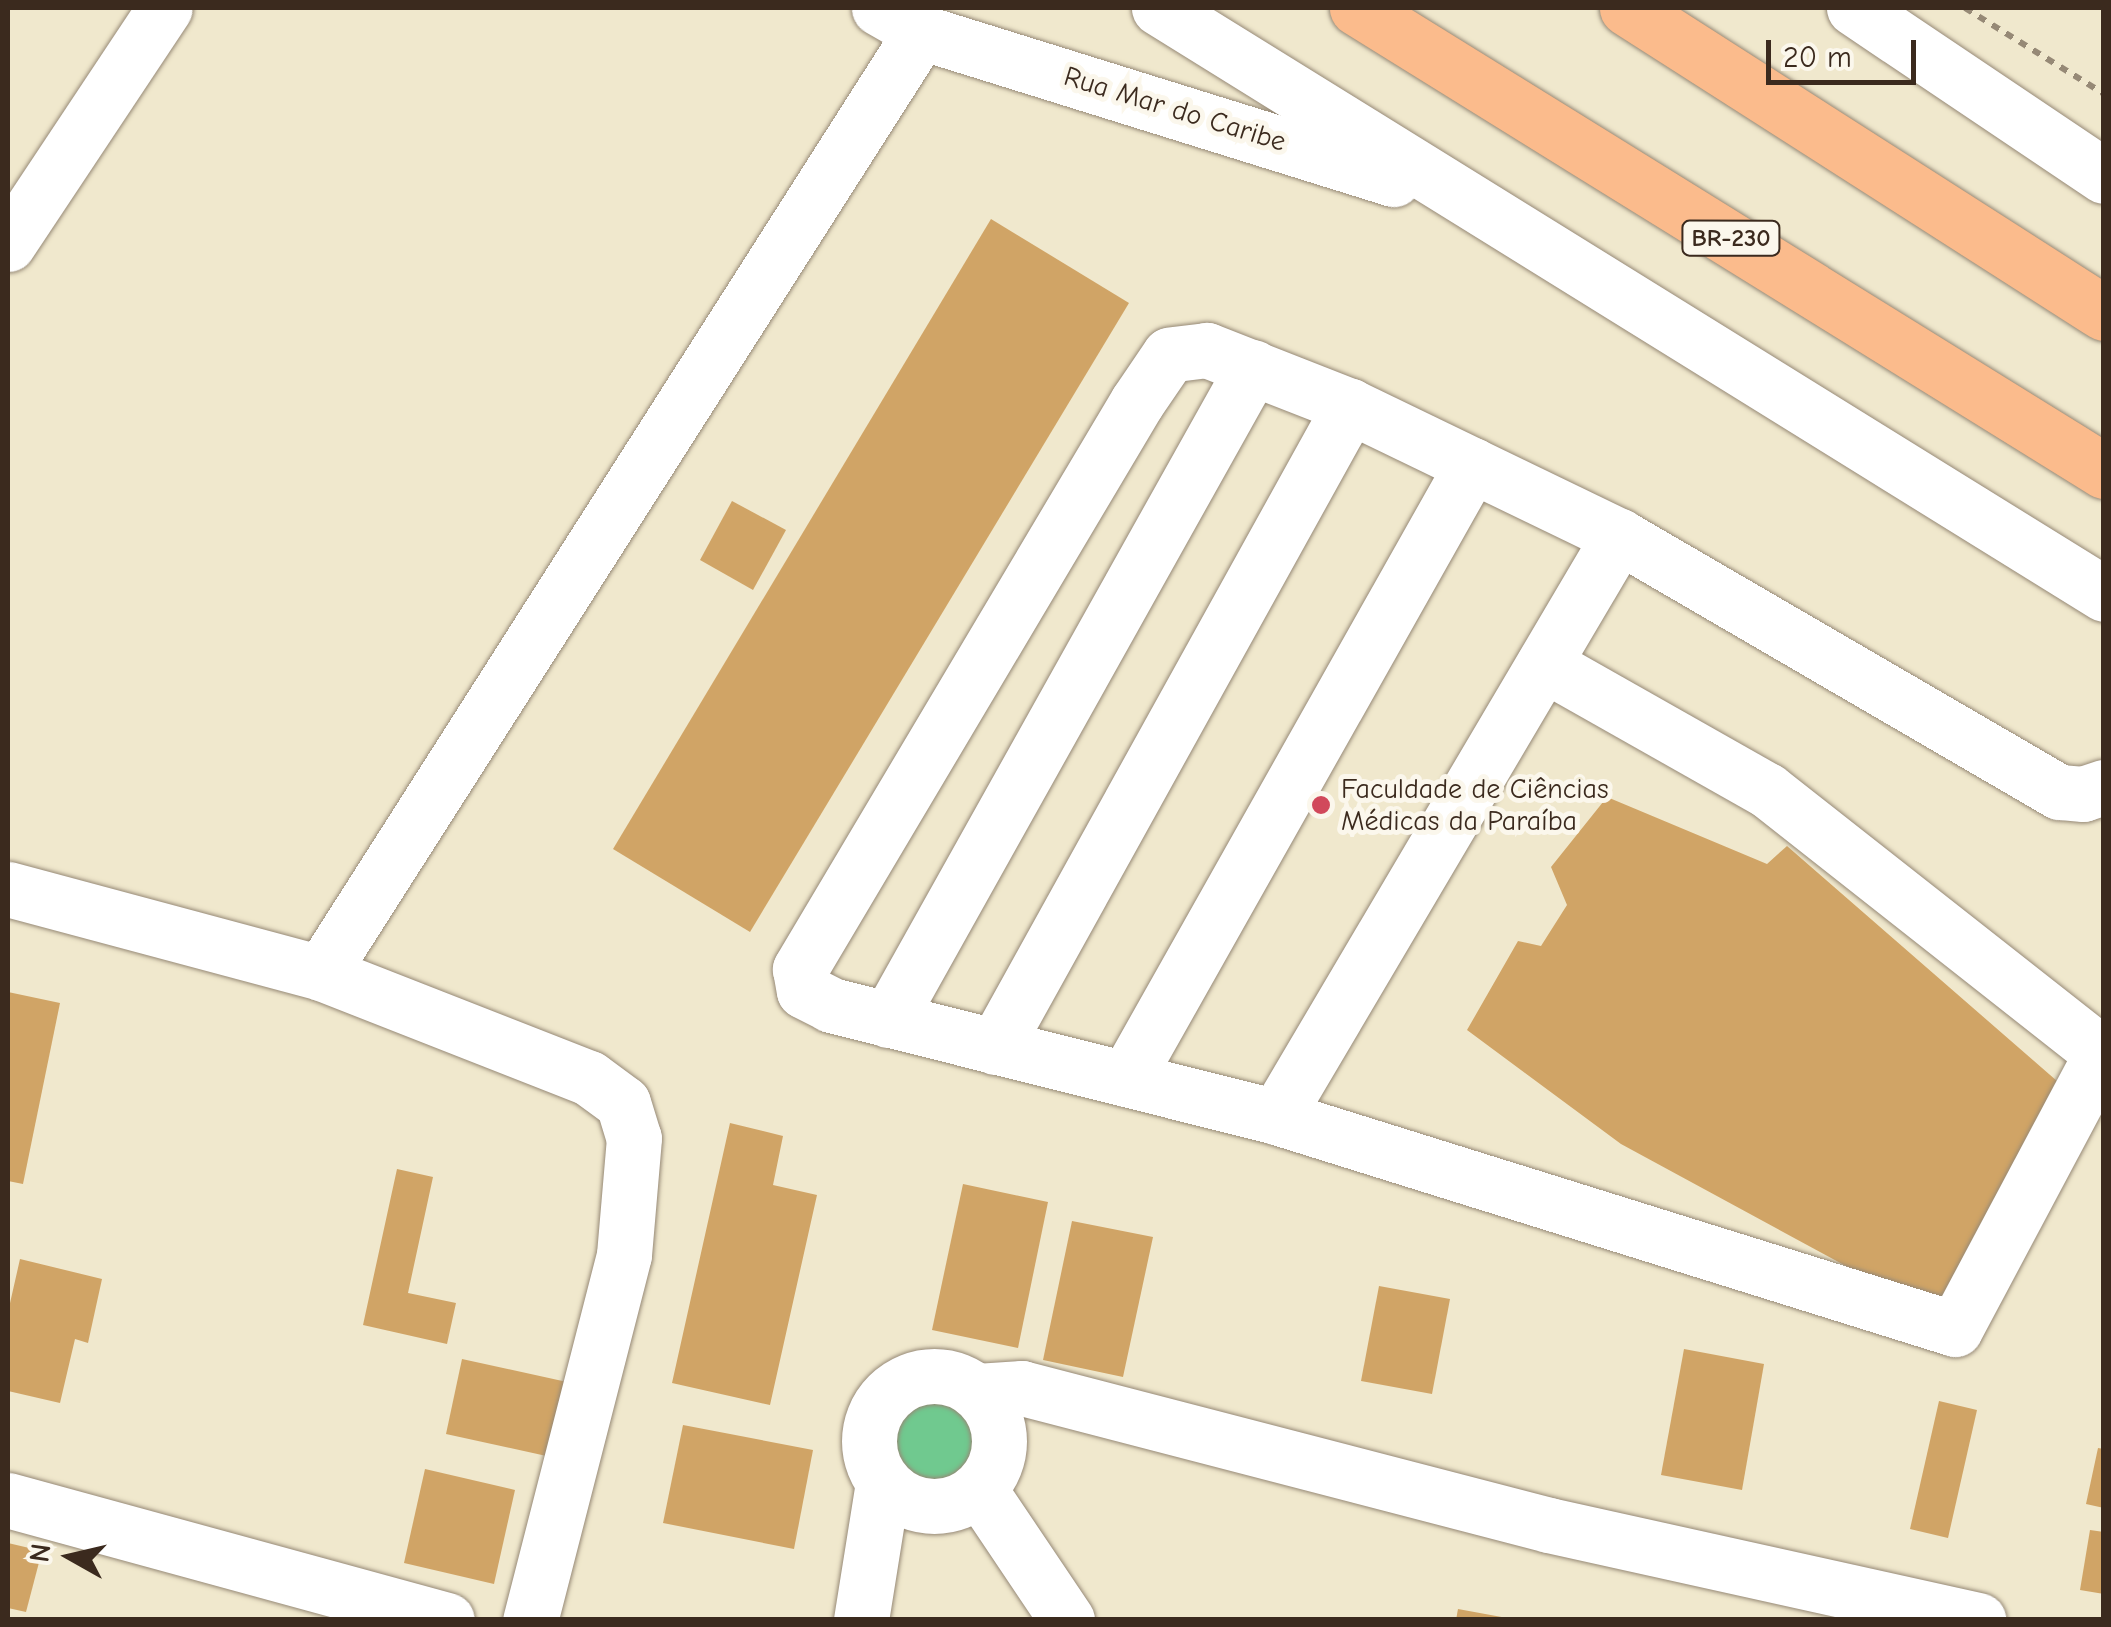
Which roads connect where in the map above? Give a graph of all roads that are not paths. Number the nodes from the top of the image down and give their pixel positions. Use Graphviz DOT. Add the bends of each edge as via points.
graph roads {
  1 [pos="165,8"];
  2 [pos="1160,8"];
  3 [pos="1357,8"];
  4 [pos="1627,8"];
  5 [pos="1879,14"];
  6 [pos="900,20"];
  7 [pos="2104,176"];
  8 [pos="1473,204"];
  9 [pos="8,244"];
  10 [pos="2104,312"];
  11 [pos="1253,367"];
  12 [pos="1350,406"];
  13 [pos="1472,465"];
  14 [pos="2104,471"];
  15 [pos="1619,536"];
  16 [pos="2104,594"];
  17 [pos="1544,664"];
  18 [pos="2104,787"];
  19 [pos="8,889"];
  20 [pos="321,973"];
  21 [pos="888,1020"];
  22 [pos="995,1047"];
  23 [pos="2103,1052"];
  24 [pos="1126,1080"];
  25 [pos="1276,1117"];
  26 [pos="988,1410"];
  27 [pos="980,1489"];
  28 [pos="901,1494"];
  29 [pos="8,1500"];
  30 [pos="447,1620"];
  31 [pos="530,1620"];
  32 [pos="861,1620"];
  33 [pos="1067,1620"];
  34 [pos="1980,1620"];
  1 -- 9 [label="street"];
  2 -- 8 [label="street"];
  3 -- 14 [label="highway, BR-230"];
  4 -- 10 [label="highway"];
  5 -- 7 [label="street"];
  6 -- 8 [label="street, Rua Mar do Caribe"];
  6 -- 20 [label="street"];
  8 -- 16 [label="street"];
  11 -- 12 [label="street"];
  11 -- 21 [label="street"];
  11 -- 21 [label="street" via="1207,350 1169,356 800,969 804,991"];
  12 -- 13 [label="street"];
  12 -- 22 [label="street"];
  13 -- 15 [label="street"];
  13 -- 24 [label="street"];
  15 -- 17 [label="street"];
  15 -- 18 [label="street" via="2060,792"];
  17 -- 23 [label="street" via="1767,790"];
  17 -- 25 [label="street"];
  19 -- 20 [label="street"];
  20 -- 31 [label="street" via="590,1078 624,1103 634,1138 624,1255"];
  21 -- 22 [label="street"];
  22 -- 24 [label="street"];
  23 -- 25 [label="street" via="1955,1329"];
  24 -- 25 [label="street"];
  26 -- 27 [label="street" via="996,1461"];
  26 -- 28 [label="street" via="938,1376 916,1378 890,1394 872,1421 869,1442"];
  26 -- 34 [label="street" via="1070,1400 1550,1526"];
  27 -- 28 [label="street" via="962,1501"];
  27 -- 33 [label="street"];
  28 -- 32 [label="street"];
  29 -- 30 [label="street"];
}
